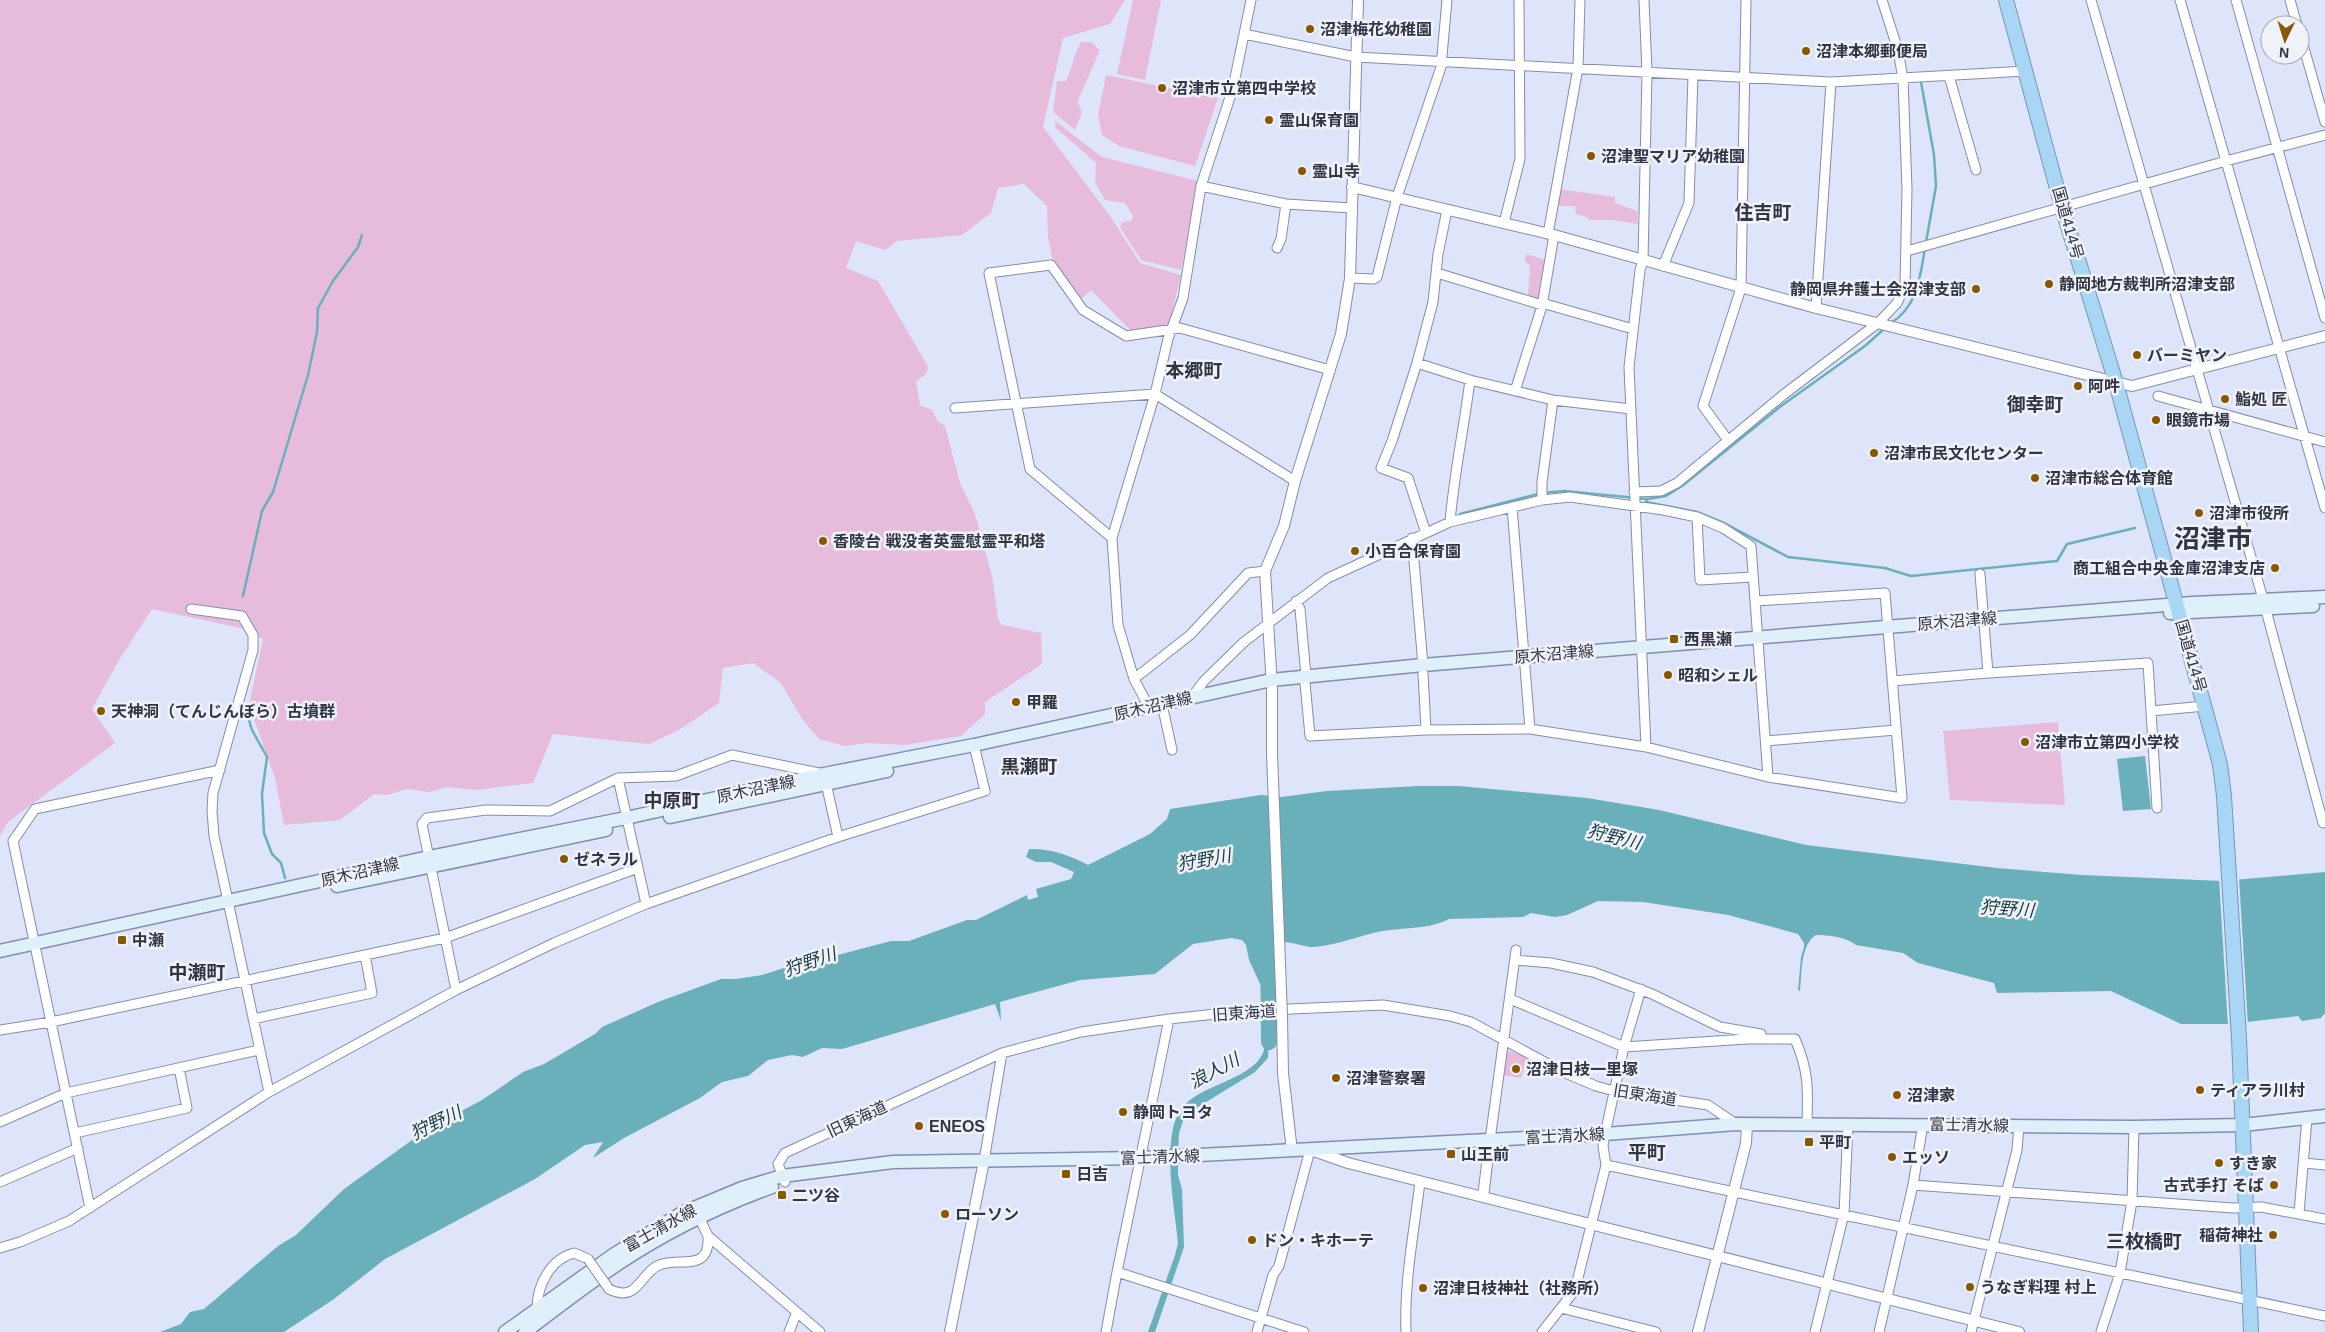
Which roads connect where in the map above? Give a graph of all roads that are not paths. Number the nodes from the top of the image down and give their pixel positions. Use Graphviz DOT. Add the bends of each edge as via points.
graph roads {
  1 [pos="1251,0"];
  2 [pos="1358,0"];
  3 [pos="1447,0"];
  4 [pos="1519,0"];
  5 [pos="1580,0"];
  6 [pos="1644,0"];
  7 [pos="1746,0"];
  8 [pos="1882,0"];
  9 [pos="2006,0"];
  10 [pos="2092,0"];
  11 [pos="2180,0"];
  12 [pos="2236,0"];
  13 [pos="2290,0"];
  14 [pos="2295,15"];
  15 [pos="1244,34"];
  16 [pos="1356,57"];
  17 [pos="1441,63"];
  18 [pos="1520,65"];
  19 [pos="2309,65"];
  20 [pos="1578,68"];
  21 [pos="2026,71"];
  22 [pos="1648,72"];
  23 [pos="1693,75"];
  24 [pos="1949,76"];
  25 [pos="1744,77"];
  26 [pos="1903,79"];
  27 [pos="1831,82"];
  28 [pos="2325,122"];
  29 [pos="2325,135"];
  30 [pos="2277,146"];
  31 [pos="2226,161"];
  32 [pos="1976,170"];
  33 [pos="2143,184"];
  34 [pos="1201,186"];
  35 [pos="1352,187"];
  36 [pos="1397,197"];
  37 [pos="1286,204"];
  38 [pos="2062,207"];
  39 [pos="1352,208"];
  40 [pos="1447,210"];
  41 [pos="1504,223"];
  42 [pos="1551,235"];
  43 [pos="1277,248"];
  44 [pos="1907,251"];
  45 [pos="1643,261"];
  46 [pos="1663,266"];
  47 [pos="1437,273"];
  48 [pos="1350,278"];
  49 [pos="1741,288"];
  50 [pos="1542,304"];
  51 [pos="1816,308"];
  52 [pos="2325,318"];
  53 [pos="1878,323"];
  54 [pos="1172,328"];
  55 [pos="1633,329"];
  56 [pos="2325,336"];
  57 [pos="2279,349"];
  58 [pos="1418,363"];
  59 [pos="2196,369"];
  60 [pos="1330,370"];
  61 [pos="1470,380"];
  62 [pos="2116,383"];
  63 [pos="1515,391"];
  64 [pos="1155,394"];
  65 [pos="2158,396"];
  66 [pos="1554,400"];
  67 [pos="1016,403"];
  68 [pos="955,408"];
  69 [pos="1631,409"];
  70 [pos="2208,410"];
  71 [pos="2304,437"];
  72 [pos="1727,439"];
  73 [pos="2325,442"];
  74 [pos="1295,482"];
  75 [pos="1634,492"];
  76 [pos="1542,500"];
  77 [pos="1634,506"];
  78 [pos="1512,508"];
  79 [pos="2325,508"];
  80 [pos="1697,517"];
  81 [pos="1450,522"];
  82 [pos="1426,533"];
  83 [pos="1112,538"];
  84 [pos="1412,538"];
  85 [pos="1265,571"];
  86 [pos="1980,574"];
  87 [pos="1753,577"];
  88 [pos="2325,597"];
  89 [pos="1756,601"];
  90 [pos="1296,602"];
  91 [pos="2264,604"];
  92 [pos="2325,606"];
  93 [pos="191,609"];
  94 [pos="2177,609"];
  95 [pos="1984,622"];
  96 [pos="1267,627"];
  97 [pos="1888,630"];
  98 [pos="1758,640"];
  99 [pos="1640,650"];
  100 [pos="1525,660"];
  101 [pos="1423,669"];
  102 [pos="1988,673"];
  103 [pos="1134,679"];
  104 [pos="1306,680"];
  105 [pos="1892,681"];
  106 [pos="1271,684"];
  107 [pos="1192,697"];
  108 [pos="2205,706"];
  109 [pos="1158,707"];
  110 [pos="2151,711"];
  111 [pos="1530,729"];
  112 [pos="1426,730"];
  113 [pos="1896,730"];
  114 [pos="1766,741"];
  115 [pos="1646,747"];
  116 [pos="975,749"];
  117 [pos="1172,750"];
  118 [pos="220,770"];
  119 [pos="1768,777"];
  120 [pos="618,778"];
  121 [pos="825,779"];
  122 [pos="2157,808"];
  123 [pos="626,822"];
  124 [pos="2323,823"];
  125 [pos="838,837"];
  126 [pos="430,862"];
  127 [pos="638,868"];
  128 [pos="646,904"];
  129 [pos="230,905"];
  130 [pos="446,938"];
  131 [pos="34,947"];
  132 [pos="0,951"];
  133 [pos="365,955"];
  134 [pos="0,957"];
  135 [pos="245,980"];
  136 [pos="1641,989"];
  137 [pos="456,990"];
  138 [pos="1510,999"];
  139 [pos="253,1018"];
  140 [pos="1169,1019"];
  141 [pos="51,1022"];
  142 [pos="0,1030"];
  143 [pos="1773,1038"];
  144 [pos="1504,1040"];
  145 [pos="1624,1047"];
  146 [pos="260,1050"];
  147 [pos="1002,1053"];
  148 [pos="179,1068"];
  149 [pos="1614,1091"];
  150 [pos="269,1092"];
  151 [pos="66,1093"];
  152 [pos="2325,1116"];
  153 [pos="2307,1118"];
  154 [pos="0,1122"];
  155 [pos="1741,1124"];
  156 [pos="1807,1124"];
  157 [pos="1848,1124"];
  158 [pos="1923,1124"];
  159 [pos="2020,1125"];
  160 [pos="2243,1125"];
  161 [pos="2134,1127"];
  162 [pos="74,1133"];
  163 [pos="1605,1134"];
  164 [pos="1490,1140"];
  165 [pos="78,1148"];
  166 [pos="1310,1150"];
  167 [pos="1292,1151"];
  168 [pos="1140,1158"];
  169 [pos="984,1160"];
  170 [pos="2304,1163"];
  171 [pos="1606,1165"];
  172 [pos="2325,1166"];
  173 [pos="784,1179"];
  174 [pos="0,1182"];
  175 [pos="1420,1182"];
  176 [pos="1913,1185"];
  177 [pos="1734,1192"];
  178 [pos="2006,1192"];
  179 [pos="1483,1197"];
  180 [pos="2132,1201"];
  181 [pos="2247,1207"];
  182 [pos="90,1208"];
  183 [pos="2299,1213"];
  184 [pos="1844,1214"];
  185 [pos="699,1217"];
  186 [pos="2325,1219"];
  187 [pos="1590,1226"];
  188 [pos="1904,1226"];
  189 [pos="708,1236"];
  190 [pos="1993,1246"];
  191 [pos="0,1248"];
  192 [pos="1718,1257"];
  193 [pos="1117,1272"];
  194 [pos="2120,1273"];
  195 [pos="1826,1284"];
  196 [pos="1886,1299"];
  197 [pos="2250,1300"];
  198 [pos="1561,1308"];
  199 [pos="537,1309"];
  200 [pos="797,1312"];
  201 [pos="2325,1316"];
  202 [pos="1260,1317"];
  203 [pos="1974,1321"];
  204 [pos="505,1332"];
  205 [pos="525,1332"];
  206 [pos="789,1332"];
  207 [pos="820,1332"];
  208 [pos="950,1332"];
  209 [pos="1106,1332"];
  210 [pos="1257,1332"];
  211 [pos="1304,1332"];
  212 [pos="1406,1332"];
  213 [pos="1542,1332"];
  214 [pos="1656,1332"];
  215 [pos="1698,1332"];
  216 [pos="1815,1332"];
  217 [pos="1879,1332"];
  218 [pos="1971,1332"];
  219 [pos="2020,1332"];
  220 [pos="2101,1332"];
  221 [pos="2251,1332"];
  1 -- 15 [label="street"];
  2 -- 16 [label="street"];
  3 -- 17 [label="street"];
  4 -- 18 [label="street"];
  5 -- 20 [label="street"];
  6 -- 22 [label="street"];
  7 -- 25 [label="street"];
  8 -- 26 [label="street" via="1898,50"];
  9 -- 21 [label="highway, 国道414号"];
  10 -- 33 [label="street"];
  11 -- 31 [label="street"];
  12 -- 30 [label="street"];
  13 -- 14 [label="street"];
  15 -- 16 [label="street"];
  15 -- 34 [label="street" via="1233,88"];
  16 -- 17 [label="street"];
  16 -- 35 [label="street"];
  17 -- 18 [label="street"];
  17 -- 36 [label="street"];
  18 -- 20 [label="street"];
  18 -- 41 [label="street" via="1520,159"];
  19 -- 28 [label="street"];
  20 -- 22 [label="street"];
  20 -- 42 [label="street"];
  21 -- 24 [label="street"];
  21 -- 38 [label="highway, 国道414号"];
  22 -- 23 [label="street"];
  22 -- 45 [label="street"];
  23 -- 25 [label="street"];
  23 -- 46 [label="street" via="1689,203"];
  24 -- 26 [label="street"];
  24 -- 32 [label="street"];
  25 -- 27 [label="street"];
  25 -- 49 [label="street"];
  26 -- 27 [label="street"];
  26 -- 44 [label="street"];
  27 -- 51 [label="street"];
  29 -- 30 [label="street"];
  30 -- 31 [label="street"];
  30 -- 52 [label="street"];
  31 -- 33 [label="street"];
  31 -- 57 [label="street"];
  33 -- 38 [label="street"];
  33 -- 59 [label="street"];
  34 -- 37 [label="street"];
  34 -- 54 [label="street" via="1183,298"];
  35 -- 36 [label="street"];
  35 -- 39 [label="street"];
  36 -- 40 [label="street"];
  36 -- 48 [label="street" via="1377,277"];
  37 -- 39 [label="street"];
  37 -- 43 [label="street"];
  38 -- 44 [label="street"];
  38 -- 62 [label="highway, 国道414号"];
  39 -- 48 [label="street"];
  40 -- 41 [label="street"];
  40 -- 47 [label="street"];
  41 -- 42 [label="street"];
  42 -- 45 [label="street"];
  42 -- 50 [label="street"];
  44 -- 53 [label="street" via="1906,285 1897,302"];
  45 -- 46 [label="street"];
  45 -- 55 [label="street"];
  46 -- 49 [label="street"];
  47 -- 50 [label="street"];
  47 -- 58 [label="street"];
  48 -- 60 [label="street" via="1343,325"];
  49 -- 51 [label="street"];
  49 -- 72 [label="street" via="1703,406"];
  50 -- 55 [label="street"];
  50 -- 63 [label="street"];
  51 -- 53 [label="street"];
  53 -- 62 [label="street"];
  53 -- 72 [label="street"];
  54 -- 60 [label="street"];
  54 -- 64 [label="street"];
  54 -- 67 [label="street" via="1126,336 1083,310 1051,265 988,273"];
  55 -- 69 [label="street" via="1629,367"];
  56 -- 57 [label="street"];
  57 -- 59 [label="street"];
  57 -- 71 [label="street"];
  58 -- 61 [label="street"];
  58 -- 82 [label="street" via="1381,468 1408,478"];
  59 -- 62 [label="street" via="2132,386"];
  59 -- 70 [label="street"];
  60 -- 74 [label="street"];
  61 -- 63 [label="street"];
  61 -- 81 [label="street" via="1453,481"];
  62 -- 94 [label="highway, 国道414号"];
  63 -- 66 [label="street"];
  64 -- 67 [label="street"];
  64 -- 74 [label="street"];
  64 -- 83 [label="street"];
  65 -- 70 [label="street"];
  66 -- 69 [label="street"];
  66 -- 76 [label="street"];
  67 -- 68 [label="street"];
  67 -- 83 [label="street" via="1030,469"];
  69 -- 75 [label="street"];
  70 -- 71 [label="street"];
  70 -- 91 [label="street"];
  71 -- 73 [label="street"];
  71 -- 79 [label="street"];
  72 -- 75 [label="street" via="1677,483 1661,491"];
  74 -- 85 [label="street" via="1284,526"];
  75 -- 77 [label="street"];
  76 -- 77 [label="street" via="1570,497"];
  76 -- 78 [label="street"];
  77 -- 80 [label="street"];
  77 -- 99 [label="street"];
  78 -- 81 [label="street"];
  78 -- 100 [label="street"];
  80 -- 87 [label="street" via="1750,546"];
  80 -- 87 [label="street" via="1700,580"];
  81 -- 82 [label="street"];
  82 -- 84 [label="street"];
  83 -- 103 [label="street" via="1118,624"];
  84 -- 90 [label="street" via="1328,578"];
  84 -- 101 [label="street"];
  85 -- 96 [label="street"];
  85 -- 103 [label="street" via="1248,573 1190,635"];
  86 -- 95 [label="street"];
  87 -- 89 [label="street"];
  88 -- 91 [label="main road, 原木沼津線"];
  89 -- 97 [label="street" via="1885,593"];
  89 -- 98 [label="street"];
  90 -- 96 [label="street"];
  90 -- 104 [label="street" via="1300,609"];
  91 -- 92 [label="main road, 原木沼津線"];
  91 -- 94 [label="main road, 原木沼津線"];
  91 -- 124 [label="street"];
  93 -- 118 [label="street" via="242,616 253,635 253,650"];
  94 -- 95 [label="main road, 原木沼津線"];
  94 -- 108 [label="highway, 国道414号"];
  95 -- 97 [label="main road, 原木沼津線"];
  95 -- 102 [label="street"];
  96 -- 106 [label="street"];
  96 -- 107 [label="street" via="1244,642"];
  97 -- 98 [label="main road, 原木沼津線"];
  97 -- 105 [label="street"];
  98 -- 99 [label="main road, 原木沼津線"];
  98 -- 114 [label="street"];
  99 -- 100 [label="main road, 原木沼津線"];
  99 -- 115 [label="street"];
  100 -- 101 [label="main road, 原木沼津線"];
  100 -- 111 [label="street"];
  101 -- 104 [label="main road, 原木沼津線"];
  101 -- 112 [label="street"];
  102 -- 105 [label="street"];
  102 -- 110 [label="street" via="2148,663"];
  103 -- 109 [label="street"];
  104 -- 106 [label="main road, 原木沼津線"];
  104 -- 112 [label="street" via="1310,736"];
  105 -- 113 [label="street"];
  106 -- 107 [label="main road, 原木沼津線"];
  106 -- 109 [label="main road, 原木沼津線"];
  106 -- 167 [label="street, bridge" via="1283,1073"];
  107 -- 109 [label="main road, 原木沼津線"];
  108 -- 110 [label="street"];
  108 -- 160 [label="highway, 国道414号" via="2220,764 2227,831"];
  109 -- 116 [label="main road, 原木沼津線"];
  109 -- 117 [label="street"];
  110 -- 122 [label="street"];
  111 -- 112 [label="street"];
  111 -- 115 [label="street"];
  113 -- 114 [label="street"];
  113 -- 119 [label="street" via="1902,798"];
  114 -- 119 [label="street"];
  115 -- 119 [label="street"];
  116 -- 121 [label="main road, 原木沼津線"];
  116 -- 125 [label="street" via="985,790"];
  118 -- 129 [label="street" via="213,792 212,810 214,836"];
  118 -- 131 [label="street" via="35,809 13,841"];
  120 -- 121 [label="street" via="676,776 732,755"];
  120 -- 123 [label="street"];
  120 -- 126 [label="street" via="550,811 486,810 428,818 422,824"];
  121 -- 123 [label="main road, 原木沼津線"];
  121 -- 125 [label="street"];
  123 -- 126 [label="main road, 原木沼津線"];
  123 -- 127 [label="street"];
  125 -- 128 [label="street"];
  126 -- 129 [label="main road, 原木沼津線"];
  126 -- 130 [label="street"];
  127 -- 128 [label="street"];
  127 -- 130 [label="street"];
  128 -- 137 [label="street"];
  129 -- 131 [label="main road, 原木沼津線"];
  129 -- 135 [label="street"];
  130 -- 133 [label="street"];
  130 -- 137 [label="street"];
  131 -- 132 [label="main road, 原木沼津線"];
  131 -- 134 [label="main road, 原木沼津線"];
  131 -- 141 [label="street"];
  133 -- 135 [label="street"];
  133 -- 139 [label="street" via="372,993"];
  135 -- 139 [label="street"];
  135 -- 141 [label="street"];
  136 -- 138 [label="street" via="1572,966 1516,955"];
  136 -- 143 [label="street" via="1720,1027"];
  136 -- 145 [label="street"];
  137 -- 150 [label="street"];
  138 -- 144 [label="street"];
  138 -- 145 [label="street"];
  139 -- 146 [label="street"];
  140 -- 144 [label="street, 旧東海道" via="1244,1011 1383,1005 1471,1022"];
  140 -- 147 [label="street, 旧東海道" via="1081,1032"];
  140 -- 168 [label="street"];
  141 -- 142 [label="street"];
  141 -- 151 [label="street"];
  143 -- 145 [label="street"];
  143 -- 156 [label="street" via="1795,1039 1802,1054 1808,1076"];
  144 -- 149 [label="street, 旧東海道" via="1562,1072"];
  144 -- 164 [label="street"];
  145 -- 149 [label="street"];
  146 -- 148 [label="street"];
  146 -- 150 [label="street"];
  147 -- 169 [label="street"];
  147 -- 173 [label="street, 旧東海道" via="785,1153 778,1164"];
  148 -- 151 [label="street"];
  148 -- 162 [label="street" via="187,1108"];
  149 -- 155 [label="street, 旧東海道" via="1708,1105"];
  149 -- 163 [label="street"];
  150 -- 182 [label="street"];
  151 -- 154 [label="street"];
  151 -- 162 [label="street"];
  152 -- 153 [label="main road, 富士清水線"];
  153 -- 160 [label="main road, 富士清水線"];
  153 -- 170 [label="street"];
  155 -- 156 [label="main road, 富士清水線"];
  155 -- 163 [label="main road, 富士清水線"];
  155 -- 177 [label="street" via="1746,1143"];
  156 -- 157 [label="main road, 富士清水線"];
  157 -- 158 [label="main road, 富士清水線"];
  157 -- 184 [label="street"];
  158 -- 159 [label="main road, 富士清水線"];
  158 -- 176 [label="street"];
  159 -- 161 [label="main road, 富士清水線"];
  159 -- 178 [label="street" via="2018,1150"];
  160 -- 161 [label="main road, 富士清水線"];
  160 -- 181 [label="highway, 国道414号"];
  161 -- 180 [label="street"];
  162 -- 165 [label="street"];
  163 -- 164 [label="main road, 富士清水線"];
  163 -- 171 [label="street"];
  164 -- 166 [label="main road, 富士清水線"];
  164 -- 179 [label="street"];
  165 -- 174 [label="street"];
  165 -- 182 [label="street"];
  166 -- 167 [label="main road, 富士清水線"];
  166 -- 175 [label="street"];
  166 -- 202 [label="street" via="1279,1266"];
  167 -- 168 [label="main road, 富士清水線"];
  168 -- 169 [label="main road, 富士清水線"];
  168 -- 193 [label="street"];
  169 -- 173 [label="main road, 富士清水線" via="893,1162"];
  169 -- 208 [label="street"];
  170 -- 172 [label="street"];
  170 -- 183 [label="street"];
  171 -- 177 [label="street"];
  171 -- 187 [label="street"];
  173 -- 185 [label="main road, 富士清水線"];
  173 -- 199 [label="main road, 富士清水線" via="742,1188 682,1213 613,1255"];
  175 -- 179 [label="street"];
  175 -- 212 [label="street" via="1406,1283"];
  176 -- 178 [label="street"];
  176 -- 188 [label="street"];
  177 -- 184 [label="street"];
  177 -- 192 [label="street"];
  178 -- 180 [label="street"];
  178 -- 190 [label="street"];
  179 -- 187 [label="street"];
  180 -- 181 [label="street"];
  180 -- 194 [label="street"];
  181 -- 183 [label="street" via="2261,1206"];
  181 -- 197 [label="highway, 国道414号"];
  182 -- 191 [label="street" via="69,1221"];
  183 -- 186 [label="street"];
  184 -- 188 [label="street"];
  184 -- 195 [label="street"];
  185 -- 189 [label="street"];
  185 -- 205 [label="main road, 富士清水線" via="618,1264"];
  187 -- 192 [label="street"];
  187 -- 198 [label="street" via="1575,1290"];
  188 -- 190 [label="street"];
  188 -- 196 [label="street"];
  189 -- 199 [label="street, bridge" via="705,1254 697,1261 659,1265 629,1292 610,1289 588,1259 574,1253 559,1259 541,1285"];
  189 -- 200 [label="street"];
  190 -- 194 [label="street"];
  190 -- 203 [label="street"];
  192 -- 195 [label="street"];
  192 -- 215 [label="street"];
  193 -- 202 [label="street"];
  193 -- 209 [label="street"];
  194 -- 197 [label="street"];
  194 -- 220 [label="street"];
  195 -- 196 [label="street"];
  195 -- 216 [label="street"];
  196 -- 203 [label="street"];
  196 -- 217 [label="street"];
  197 -- 201 [label="street"];
  197 -- 221 [label="highway, 国道414号"];
  198 -- 213 [label="street"];
  198 -- 214 [label="street"];
  199 -- 204 [label="main road, 富士清水線"];
  200 -- 206 [label="street"];
  200 -- 207 [label="street"];
  202 -- 210 [label="street"];
  202 -- 211 [label="street"];
  203 -- 218 [label="street"];
  203 -- 219 [label="street"];
}
